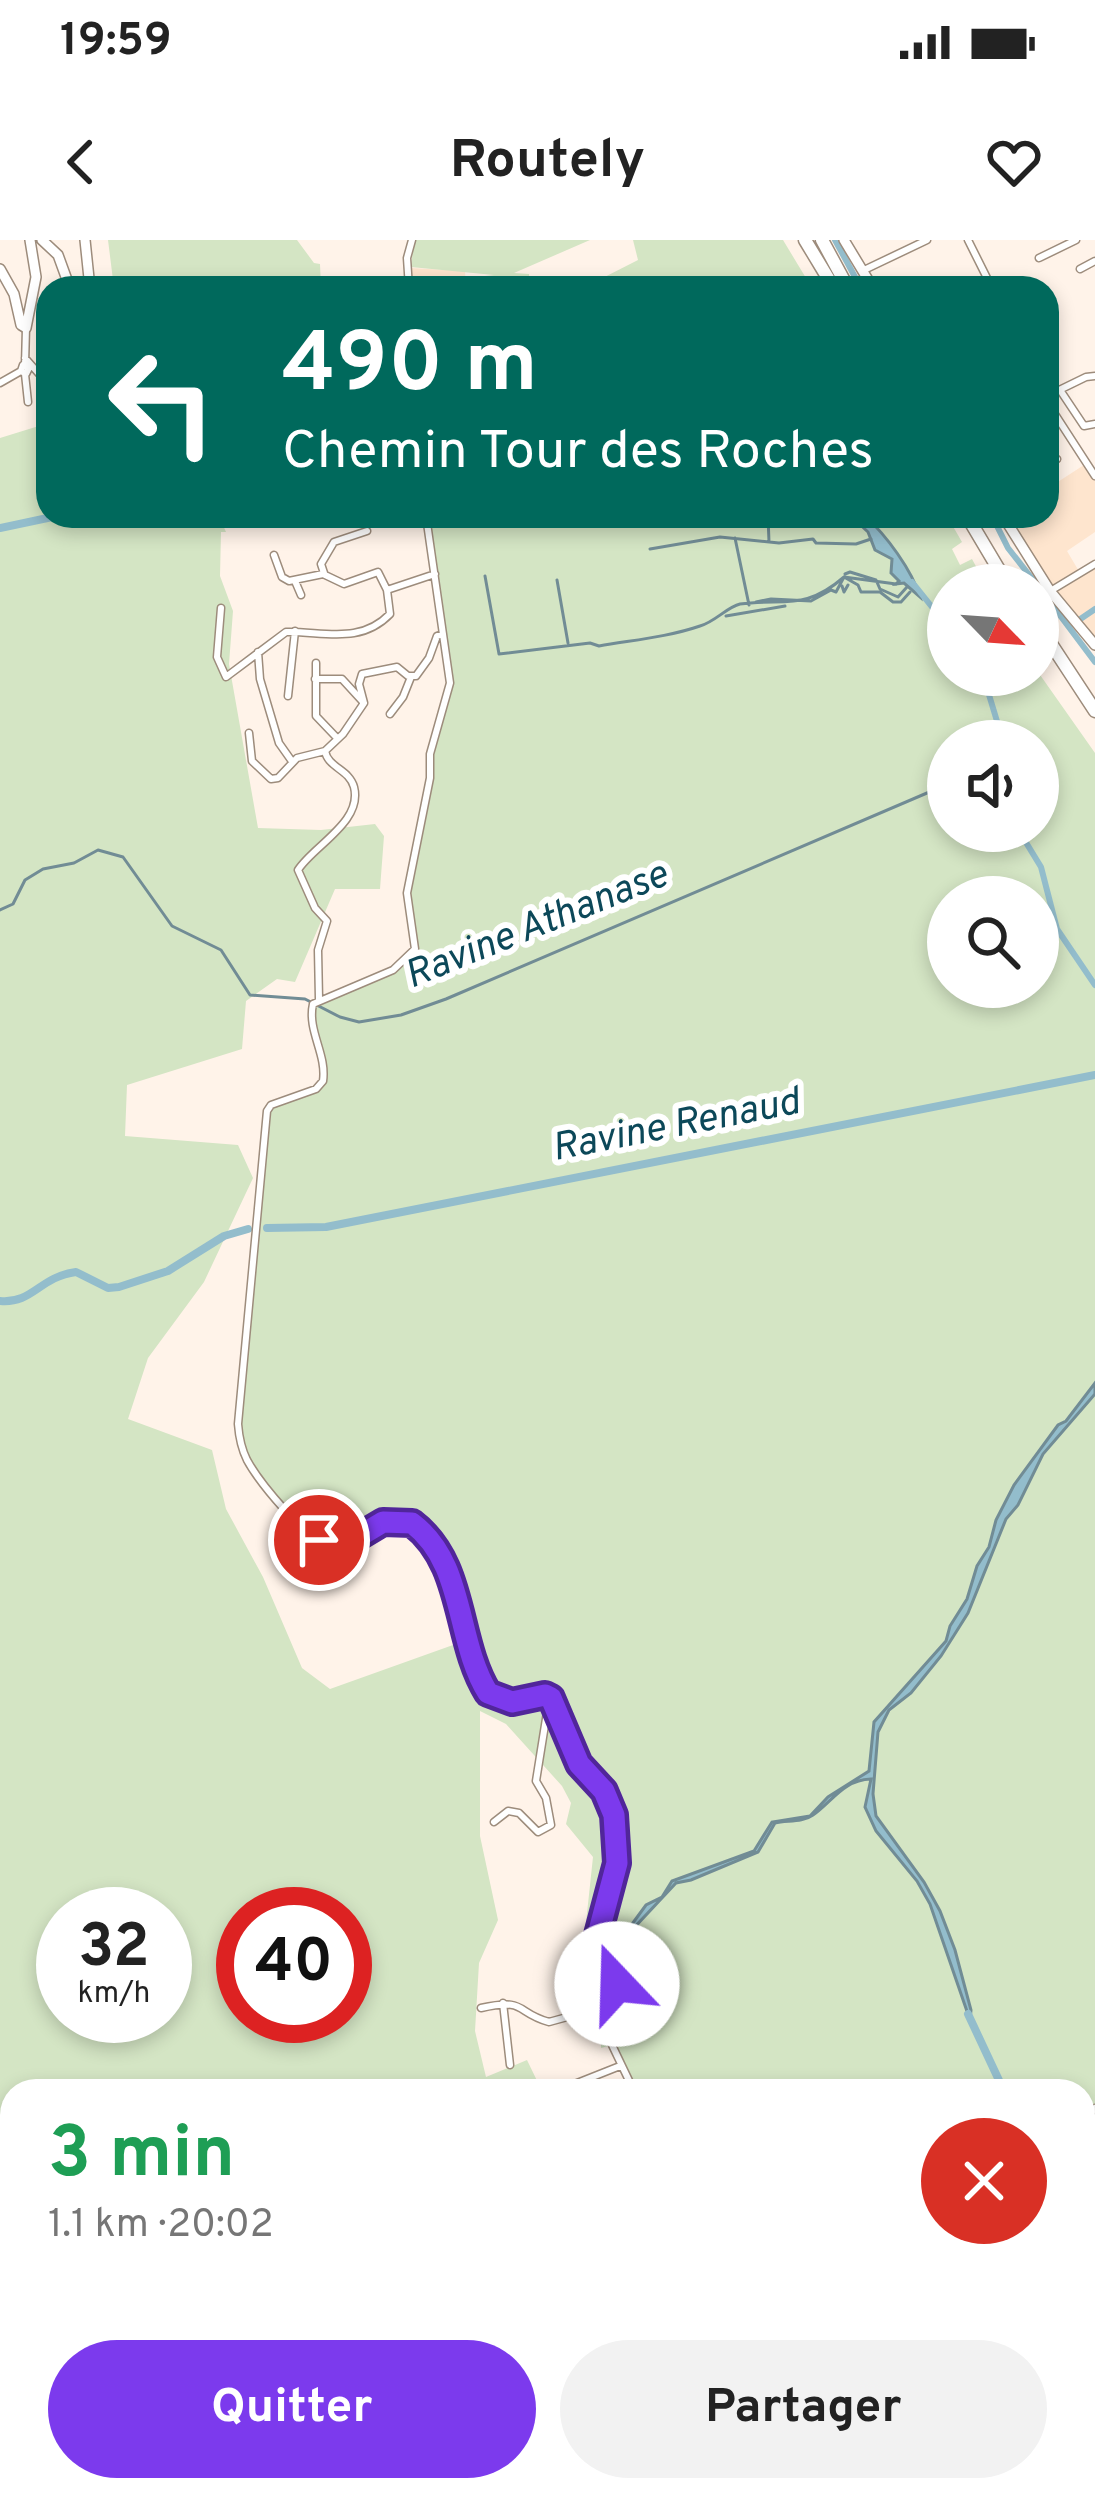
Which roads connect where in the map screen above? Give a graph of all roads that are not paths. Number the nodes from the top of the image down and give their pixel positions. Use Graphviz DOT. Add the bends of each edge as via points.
graph roads {
  1 [pos="30,240"];
  2 [pos="42,240"];
  3 [pos="85,240"];
  4 [pos="814,240"];
  5 [pos="844,240"];
  6 [pos="927,240"];
  7 [pos="968,240"];
  8 [pos="1076,240"];
  9 [pos="412,242"];
  10 [pos="1039,258"];
  11 [pos="1095,261"];
  12 [pos="0,269"];
  13 [pos="1080,269"];
  14 [pos="862,271"];
  15 [pos="66,276"];
  16 [pos="90,276"];
  17 [pos="409,276"];
  18 [pos="834,276"];
  19 [pos="865,276"];
  20 [pos="986,276"];
  21 [pos="26,328"];
  22 [pos="24,367"];
  23 [pos="36,375"];
  24 [pos="1095,376"];
  25 [pos="0,383"];
  26 [pos="1060,389"];
  27 [pos="28,402"];
  28 [pos="1059,419"];
  29 [pos="1095,424"];
  30 [pos="1095,449"];
  31 [pos="1082,456"];
  32 [pos="1095,476"];
  33 [pos="428,528"];
  34 [pos="978,528"];
  35 [pos="1011,528"];
  36 [pos="368,531"];
  37 [pos="274,555"];
  38 [pos="1000,564"];
  39 [pos="1033,564"];
  40 [pos="1095,564"];
  41 [pos="435,574"];
  42 [pos="326,575"];
  43 [pos="285,579"];
  44 [pos="296,581"];
  45 [pos="276,584"];
  46 [pos="1059,586"];
  47 [pos="388,590"];
  48 [pos="301,596"];
  49 [pos="1059,602"];
  50 [pos="220,608"];
  51 [pos="295,632"];
  52 [pos="444,634"];
  53 [pos="1095,645"];
  54 [pos="258,652"];
  55 [pos="1059,656"];
  56 [pos="316,663"];
  57 [pos="1059,668"];
  58 [pos="410,677"];
  59 [pos="315,679"];
  60 [pos="288,696"];
  61 [pos="364,703"];
  62 [pos="1095,710"];
  63 [pos="390,714"];
  64 [pos="1095,722"];
  65 [pos="249,733"];
  66 [pos="337,738"];
  67 [pos="326,751"];
  68 [pos="292,761"];
  69 [pos="319,999"];
  70 [pos="330,1546"];
  71 [pos="297,1563"];
  72 [pos="550,1698"];
  73 [pos="494,1822"];
  74 [pos="504,2003"];
  75 [pos="482,2008"];
  76 [pos="612,2030"];
  77 [pos="510,2065"];
  78 [pos="620,2066"];
  79 [pos="587,2079"];
  80 [pos="627,2079"];
  1 -- 21 [label="main road" via="36,277"];
  2 -- 15 [label="main road"];
  3 -- 16 [label="main road"];
  4 -- 18 [label="highway"];
  5 -- 14 [label="main road"];
  6 -- 14 [label="street"];
  7 -- 20 [label="street"];
  8 -- 10 [label="street"];
  9 -- 17 [label="street"];
  11 -- 13 [label="street"];
  12 -- 21 [label="main road"];
  14 -- 19 [label="main road"];
  21 -- 22 [label="street"];
  22 -- 23 [label="street"];
  22 -- 25 [label="street"];
  22 -- 27 [label="street"];
  24 -- 26 [label="street"];
  26 -- 29 [label="street" via="1084,427"];
  28 -- 31 [label="street"];
  30 -- 31 [label="street"];
  31 -- 32 [label="street"];
  33 -- 41 [label="street"];
  34 -- 38 [label="highway"];
  35 -- 39 [label="main road"];
  36 -- 42 [label="street" via="334,542 321,563"];
  37 -- 43 [label="street"];
  40 -- 46 [label="street"];
  41 -- 47 [label="street"];
  41 -- 52 [label="street"];
  42 -- 44 [label="street"];
  42 -- 47 [label="street" via="344,584 378,572"];
  43 -- 44 [label="street"];
  43 -- 45 [label="street"];
  44 -- 48 [label="street"];
  47 -- 51 [label="street" via="392,608 380,624 344,636"];
  49 -- 53 [label="main road"];
  50 -- 54 [label="street" via="217,662 226,677"];
  51 -- 54 [label="street"];
  51 -- 60 [label="street"];
  52 -- 58 [label="street"];
  52 -- 69 [label="street" via="449,692 407,893 416,949 393,970"];
  54 -- 68 [label="street" via="279,743"];
  55 -- 62 [label="highway"];
  56 -- 59 [label="street"];
  57 -- 64 [label="highway"];
  58 -- 61 [label="street" via="398,667 362,674"];
  58 -- 63 [label="street"];
  59 -- 61 [label="street" via="339,678"];
  59 -- 66 [label="street" via="316,716"];
  61 -- 66 [label="street"];
  65 -- 68 [label="street" via="248,753 268,778"];
  66 -- 67 [label="street"];
  67 -- 68 [label="street"];
  67 -- 69 [label="street" via="354,790 350,816 298,870 327,921"];
  69 -- 70 [label="street" via="310,1016 323,1081 267,1111 238,1424 245,1457 265,1487"];
  70 -- 71 [label="street"];
  70 -- 72 [label="street" via="350,1544 383,1522 412,1523 433,1543 459,1597 488,1693 512,1702"];
  72 -- 73 [label="street" via="536,1781 549,1827 538,1832 508,1811"];
  72 -- 76 [label="street" via="579,1764 614,1815 617,1863 596,1935 619,1993"];
  74 -- 75 [label="street"];
  74 -- 76 [label="street" via="549,2022 600,2008"];
  74 -- 77 [label="street"];
  76 -- 78 [label="street"];
  78 -- 79 [label="street"];
  78 -- 80 [label="street"];
}
